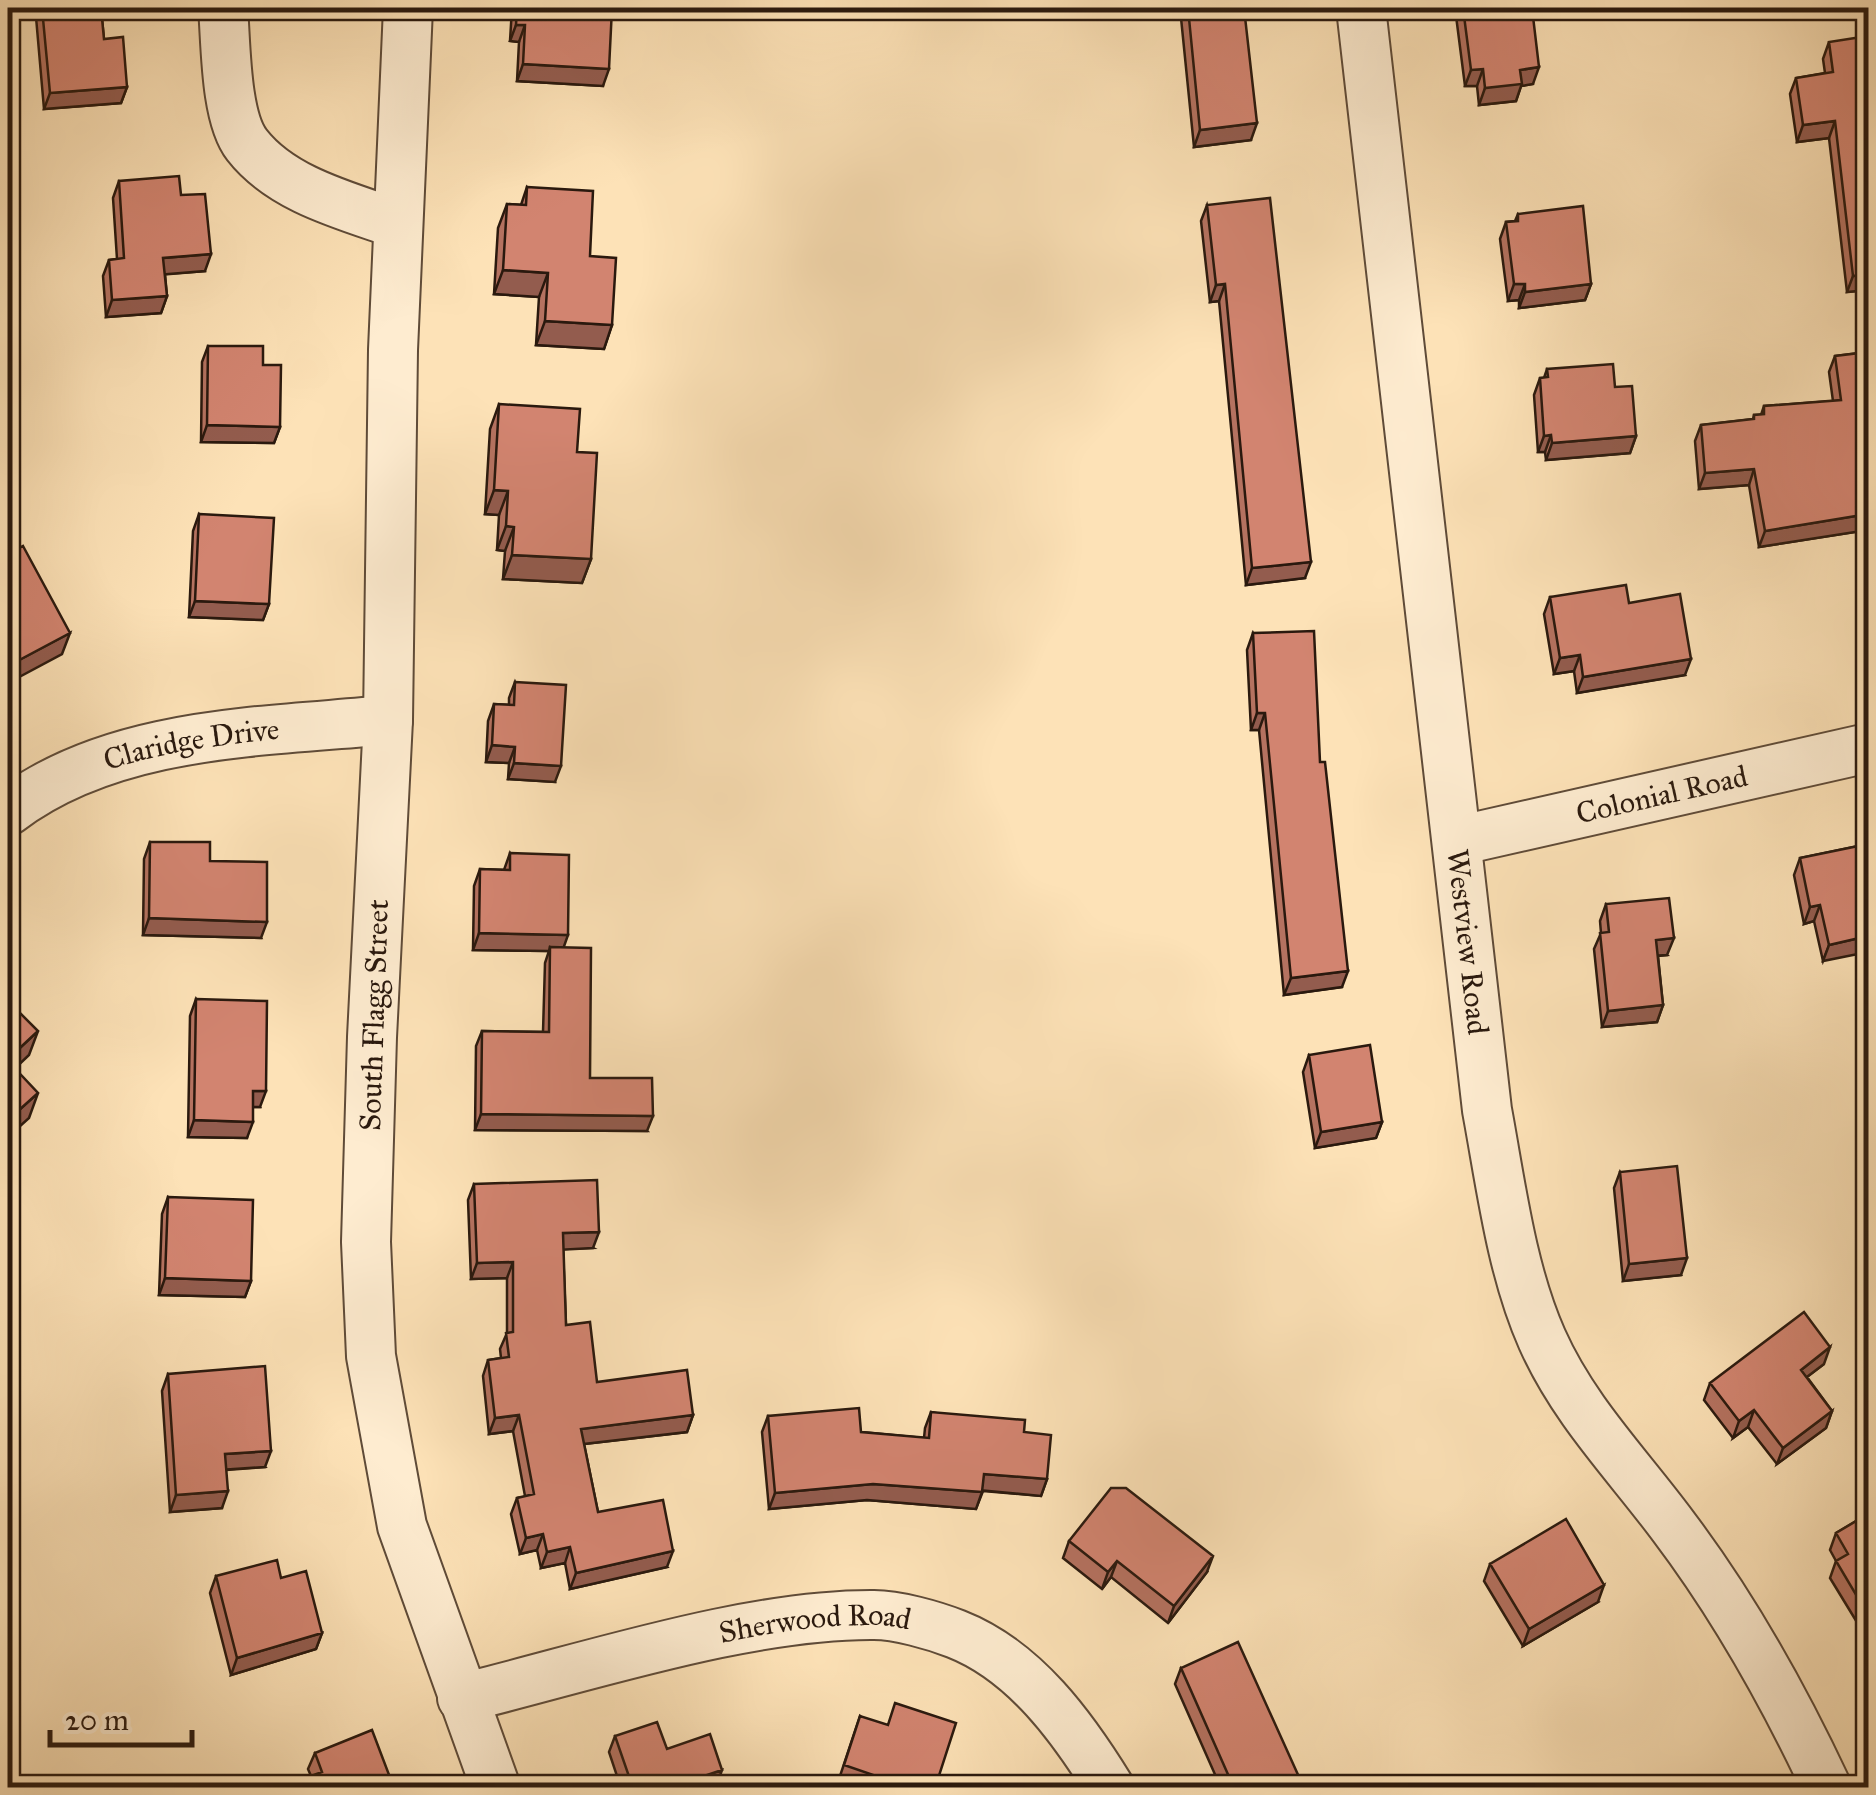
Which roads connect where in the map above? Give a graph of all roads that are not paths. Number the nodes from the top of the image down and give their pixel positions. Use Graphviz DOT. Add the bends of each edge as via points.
graph roads {
  1 [pos="223,8"];
  2 [pos="408,8"];
  3 [pos="1361,8"];
  4 [pos="398,224"];
  5 [pos="388,720"];
  6 [pos="1868,748"];
  7 [pos="8,811"];
  8 [pos="1458,841"];
  9 [pos="462,1698"];
  10 [pos="496,1788"];
  11 [pos="1110,1788"];
  12 [pos="1827,1788"];
  1 -- 4 [label="street" via="230,93 245,144 282,176"];
  2 -- 4 [label="street, South Flagg Street"];
  3 -- 8 [label="street, Westview Road"];
  4 -- 5 [label="street, South Flagg Street"];
  5 -- 7 [label="street, Claridge Drive" via="188,740 107,761 30,794"];
  5 -- 9 [label="street, South Flagg Street" via="366,1242 371,1356 402,1526"];
  6 -- 8 [label="street, Colonial Road"];
  8 -- 12 [label="street, Westview Road" via="1488,1110 1522,1279 1541,1337 1572,1397 1670,1521 1766,1662"];
  9 -- 10 [label="street, South Flagg Street"];
  9 -- 11 [label="street, Sherwood Road" via="709,1637 877,1615 957,1634 1017,1672 1073,1727"];
}
